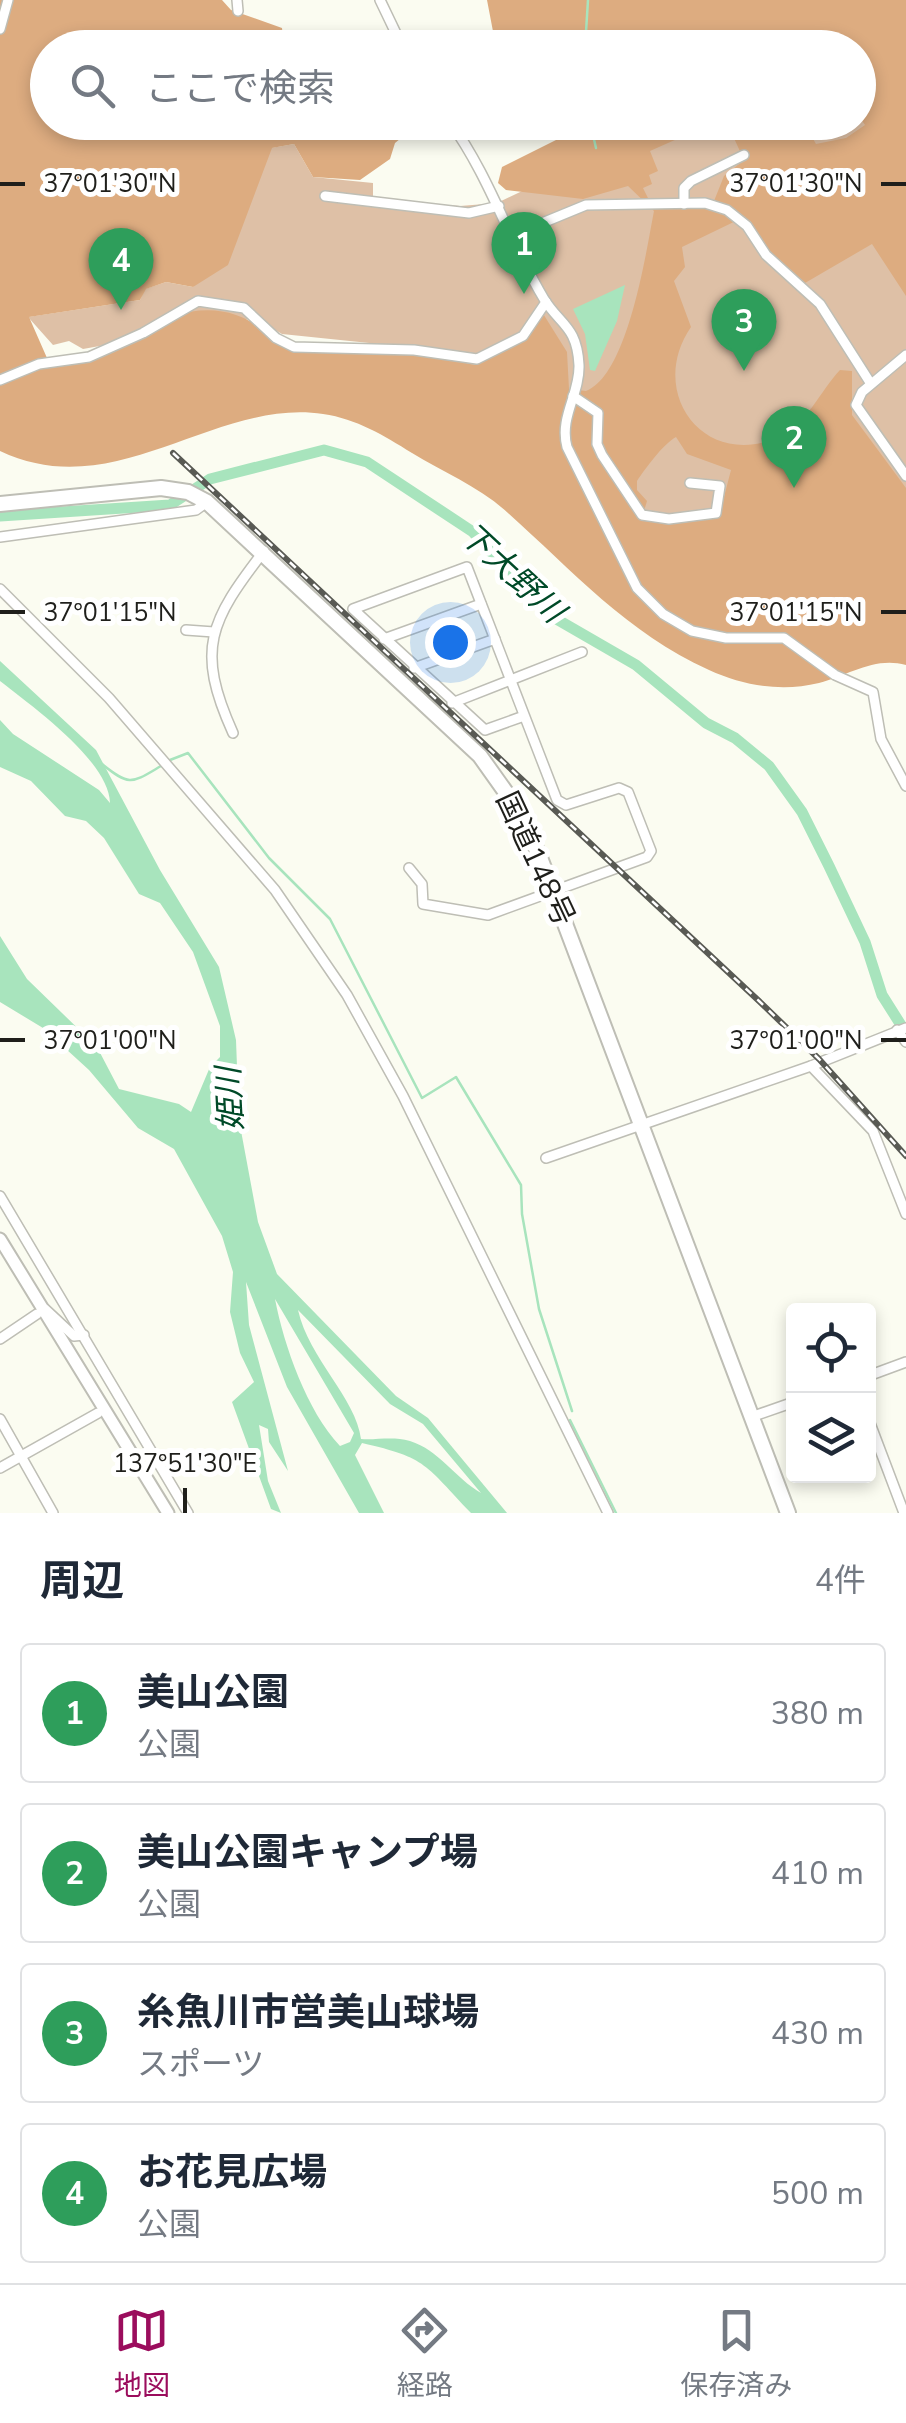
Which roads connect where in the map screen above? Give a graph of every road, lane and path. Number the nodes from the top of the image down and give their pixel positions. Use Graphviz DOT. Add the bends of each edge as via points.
graph roads {
  1 [pos="8,0"];
  2 [pos="380,0"];
  3 [pos="0,28"];
  4 [pos="394,30"];
  5 [pos="460,140"];
  6 [pos="744,156"];
  7 [pos="325,196"];
  8 [pos="684,204"];
  9 [pos="499,206"];
  10 [pos="513,235"];
  11 [pos="546,302"];
  12 [pos="906,355"];
  13 [pos="0,380"];
  14 [pos="872,384"];
  15 [pos="574,396"];
  16 [pos="906,476"];
  17 [pos="690,483"];
  18 [pos="196,495"];
  19 [pos="0,504"];
  20 [pos="0,537"];
  21 [pos="264,551"];
  22 [pos="0,589"];
  23 [pos="481,604"];
  24 [pos="186,630"];
  25 [pos="214,632"];
  26 [pos="384,639"];
  27 [pos="494,639"];
  28 [pos="582,652"];
  29 [pos="414,668"];
  30 [pos="512,680"];
  31 [pos="452,702"];
  32 [pos="524,716"];
  33 [pos="233,733"];
  34 [pos="906,786"];
  35 [pos="409,868"];
  36 [pos="554,891"];
  37 [pos="902,1029"];
  38 [pos="906,1042"];
  39 [pos="811,1066"];
  40 [pos="641,1124"];
  41 [pos="546,1158"];
  42 [pos="0,1196"];
  43 [pos="906,1214"];
  44 [pos="0,1239"];
  45 [pos="41,1312"];
  46 [pos="84,1335"];
  47 [pos="0,1339"];
  48 [pos="906,1362"];
  49 [pos="876,1373"];
  50 [pos="107,1374"];
  51 [pos="111,1394"];
  52 [pos="786,1405"];
  53 [pos="122,1412"];
  54 [pos="98,1413"];
  55 [pos="751,1416"];
  56 [pos="0,1419"];
  57 [pos="136,1425"];
  58 [pos="876,1439"];
  59 [pos="21,1456"];
  60 [pos="0,1468"];
  61 [pos="53,1513"];
  62 [pos="168,1513"];
  63 [pos="188,1513"];
  64 [pos="608,1513"];
  65 [pos="788,1513"];
  66 [pos="904,1513"];
  1 -- 3 [label="street"];
  2 -- 4 [label="street"];
  5 -- 9 [label="street"];
  6 -- 8 [label="street" via="690,181"];
  7 -- 9 [label="street" via="469,214"];
  8 -- 10 [label="street" via="581,206"];
  8 -- 14 [label="street" via="716,206 748,226 766,256 820,304"];
  9 -- 10 [label="street"];
  10 -- 11 [label="street"];
  11 -- 13 [label="street" via="523,336 478,359 294,347 244,308 198,301 89,357 39,364"];
  11 -- 15 [label="street" via="569,325 579,366"];
  12 -- 14 [label="street"];
  14 -- 16 [label="street" via="856,408"];
  15 -- 17 [label="street" via="598,414 597,444 642,516 716,514 720,486"];
  15 -- 34 [label="street" via="564,425 567,447 645,598 692,631 784,638 835,676 873,692 881,738"];
  18 -- 19 [label="highway" via="161,488"];
  18 -- 20 [label="street" via="196,510"];
  18 -- 21 [label="highway, 国道148号"];
  21 -- 25 [label="street"];
  21 -- 36 [label="highway, 国道148号" via="480,756 517,808"];
  22 -- 64 [label="street" via="109,698 264,877 337,980 403,1096"];
  23 -- 26 [label="street"];
  23 -- 26 [label="street" via="466,567 353,610"];
  23 -- 27 [label="street"];
  24 -- 25 [label="street"];
  25 -- 33 [label="street" via="208,652"];
  26 -- 29 [label="street"];
  27 -- 29 [label="street"];
  27 -- 30 [label="street"];
  28 -- 30 [label="street"];
  29 -- 31 [label="street"];
  30 -- 31 [label="street"];
  30 -- 32 [label="street"];
  31 -- 32 [label="street" via="485,730"];
  32 -- 36 [label="street" via="557,800 566,805 620,788 628,792 650,843 647,857"];
  35 -- 36 [label="street" via="422,884 423,904 467,914 488,915"];
  36 -- 40 [label="highway, 国道148号"];
  37 -- 38 [label="street"];
  37 -- 39 [label="street"];
  39 -- 40 [label="street"];
  39 -- 43 [label="street" via="873,1131"];
  40 -- 41 [label="street"];
  40 -- 55 [label="highway, 国道148号"];
  42 -- 46 [label="street"];
  44 -- 45 [label="main road"];
  45 -- 46 [label="street" via="74,1336"];
  45 -- 47 [label="street"];
  45 -- 62 [label="main road"];
  46 -- 50 [label="street"];
  48 -- 49 [label="street"];
  50 -- 51 [label="street"];
  50 -- 57 [label="street"];
  52 -- 55 [label="street"];
  53 -- 57 [label="street"];
  54 -- 59 [label="street"];
  55 -- 65 [label="highway, 国道148号"];
  56 -- 59 [label="street"];
  57 -- 63 [label="street"];
  58 -- 66 [label="street"];
  59 -- 60 [label="street"];
  59 -- 61 [label="street"];
}
